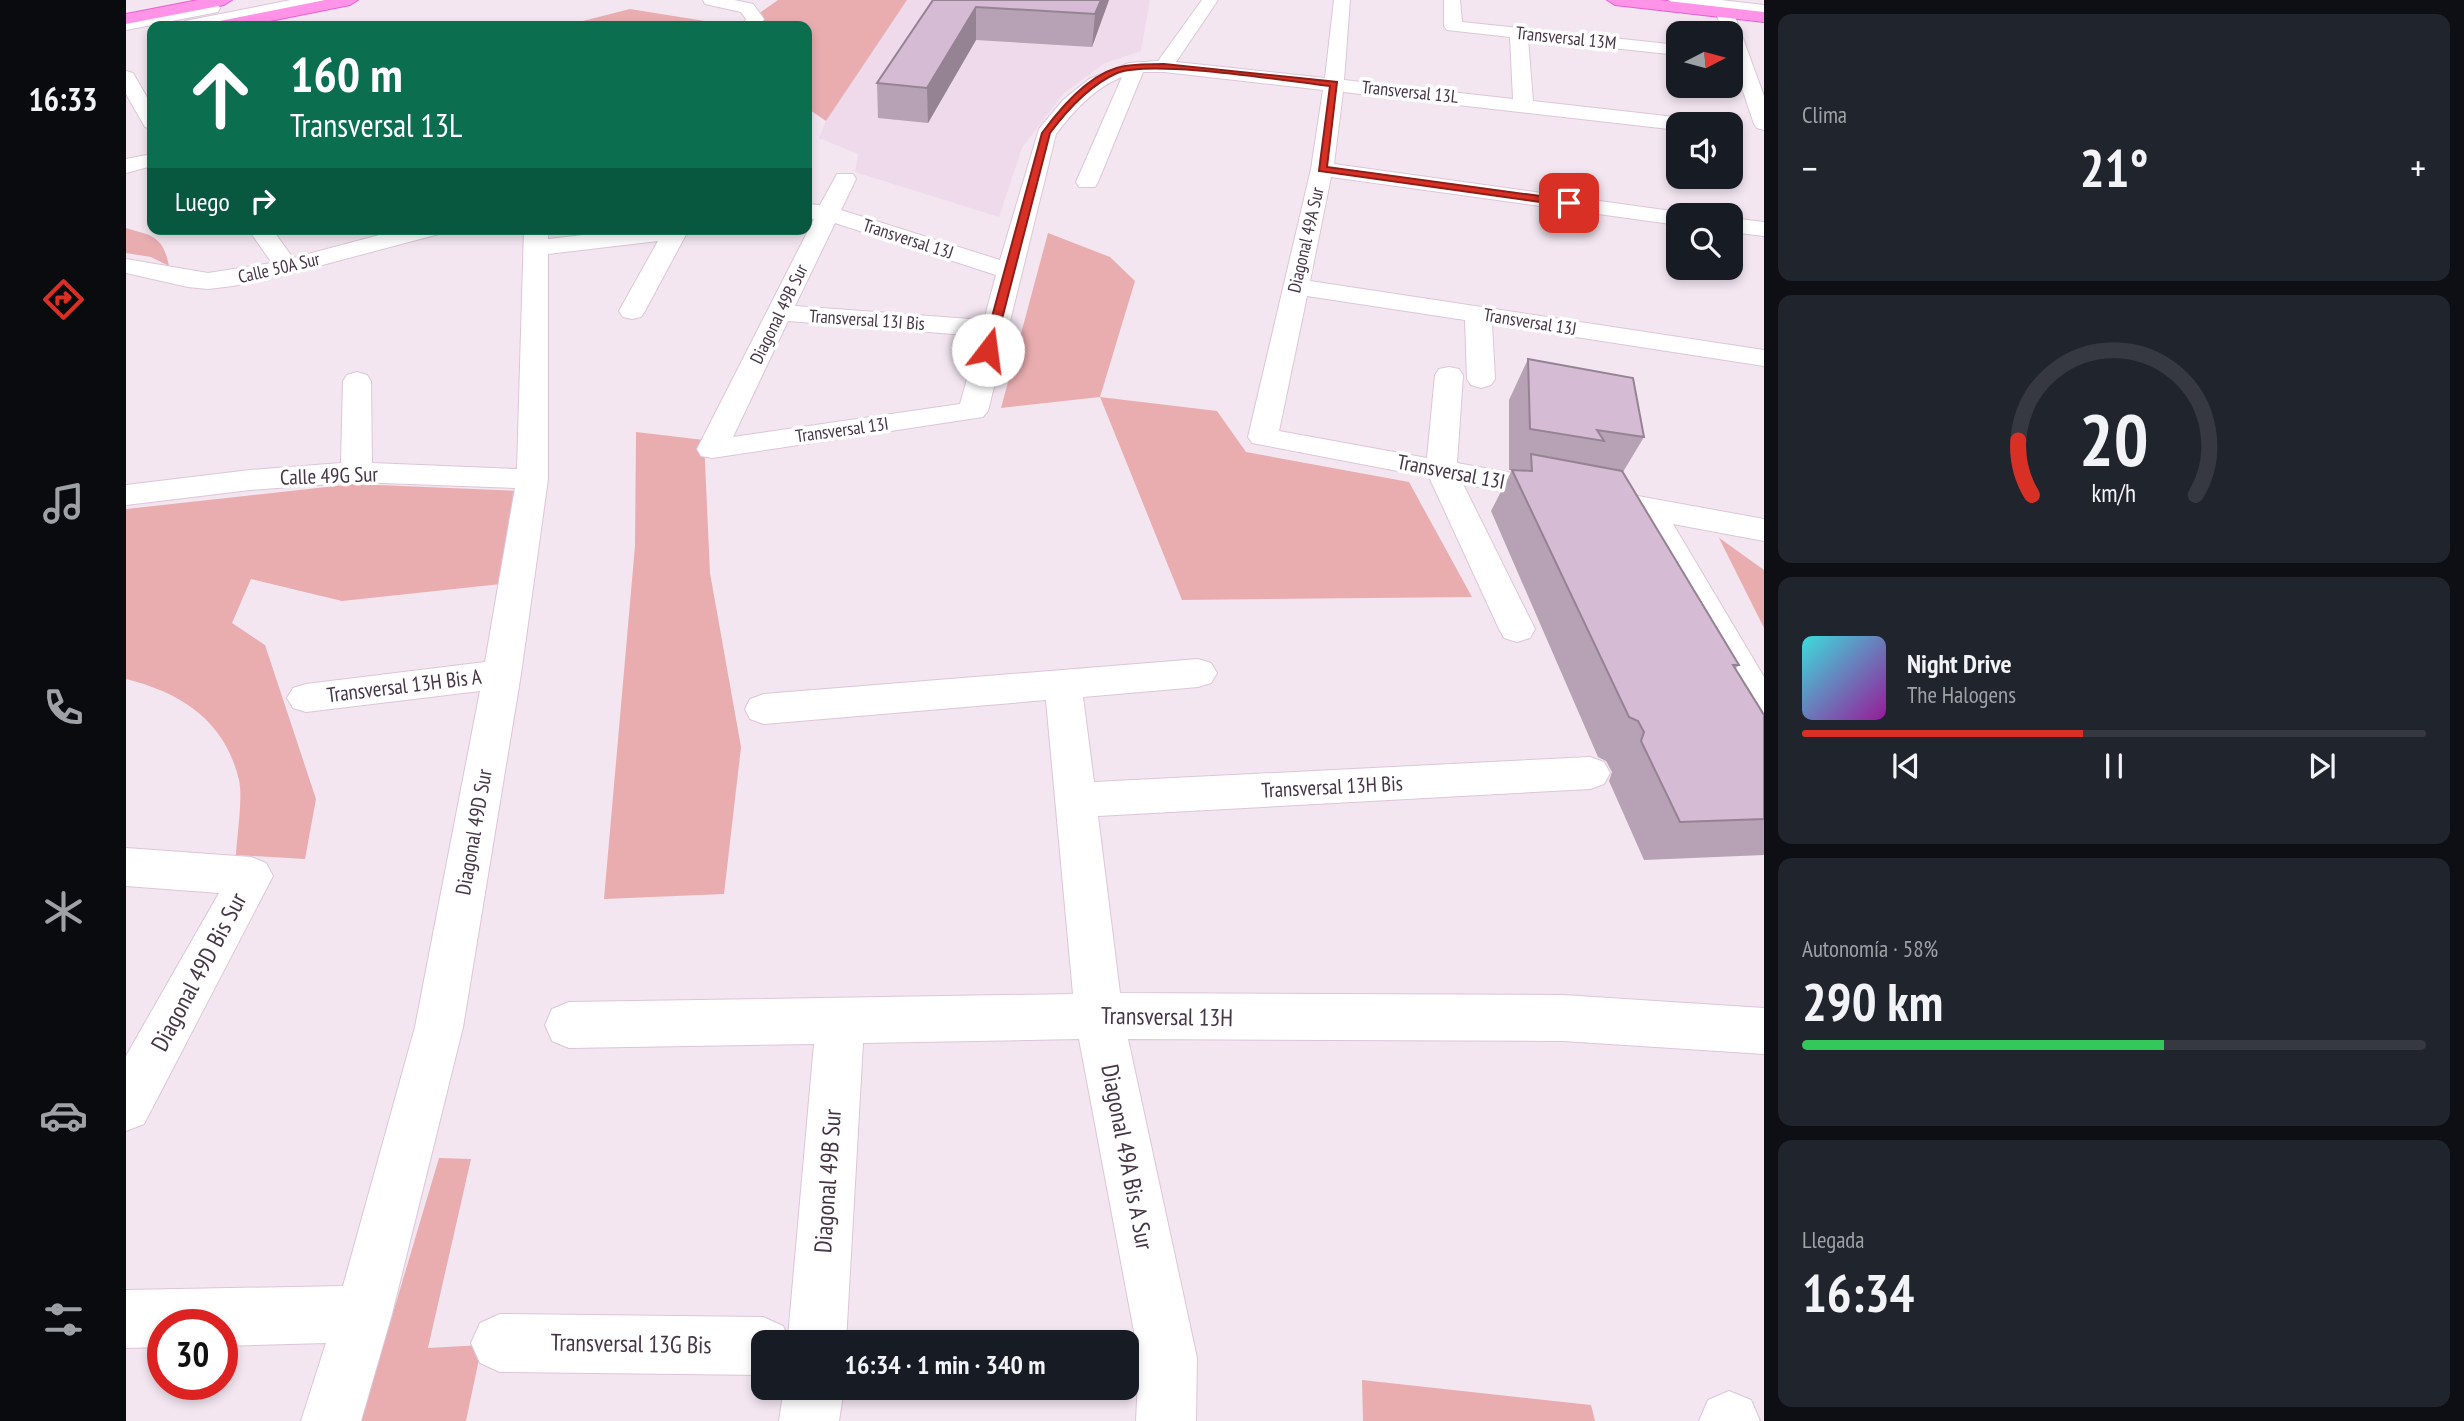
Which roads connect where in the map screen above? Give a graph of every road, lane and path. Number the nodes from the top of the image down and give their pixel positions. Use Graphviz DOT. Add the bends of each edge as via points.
graph roads {
  1 [pos="224,0"];
  2 [pos="255,0"];
  3 [pos="317,0"];
  4 [pos="350,0"];
  5 [pos="711,0"];
  6 [pos="1210,0"];
  7 [pos="1342,0"];
  8 [pos="1452,0"];
  9 [pos="1615,0"];
  10 [pos="1676,0"];
  11 [pos="1723,6"];
  12 [pos="1746,8"];
  13 [pos="1764,10"];
  14 [pos="1764,17"];
  15 [pos="126,19"];
  16 [pos="210,21"];
  17 [pos="245,21"];
  18 [pos="754,21"];
  19 [pos="126,25"];
  20 [pos="1520,33"];
  21 [pos="147,34"];
  22 [pos="126,38"];
  23 [pos="1666,49"];
  24 [pos="1743,57"];
  25 [pos="1764,59"];
  26 [pos="1164,66"];
  27 [pos="1136,67"];
  28 [pos="130,72"];
  29 [pos="1743,75"];
  30 [pos="1334,84"];
  31 [pos="1523,104"];
  32 [pos="147,108"];
  33 [pos="1666,122"];
  34 [pos="1764,124"];
  35 [pos="1743,131"];
  36 [pos="1764,134"];
  37 [pos="147,161"];
  38 [pos="126,166"];
  39 [pos="1322,169"];
  40 [pos="845,179"];
  41 [pos="1087,182"];
  42 [pos="817,212"];
  43 [pos="1666,216"];
  44 [pos="1743,226"];
  45 [pos="1764,229"];
  46 [pos="264,235"];
  47 [pos="408,235"];
  48 [pos="588,235"];
  49 [pos="673,235"];
  50 [pos="809,235"];
  51 [pos="536,238"];
  52 [pos="126,266"];
  53 [pos="287,267"];
  54 [pos="1009,271"];
  55 [pos="1295,286"];
  56 [pos="632,311"];
  57 [pos="781,313"];
  58 [pos="1478,314"];
  59 [pos="994,329"];
  60 [pos="1764,358"];
  61 [pos="1449,375"];
  62 [pos="1481,379"];
  63 [pos="357,381"];
  64 [pos="972,411"];
  65 [pos="1263,437"];
  66 [pos="712,449"];
  67 [pos="1441,470"];
  68 [pos="356,472"];
  69 [pos="532,479"];
  70 [pos="126,495"];
  71 [pos="1648,508"];
  72 [pos="1764,530"];
  73 [pos="1517,629"];
  74 [pos="1198,673"];
  75 [pos="502,674"];
  76 [pos="1063,684"];
  77 [pos="306,698"];
  78 [pos="764,709"];
  79 [pos="1764,710"];
  80 [pos="1590,773"];
  81 [pos="1075,800"];
  82 [pos="126,867"];
  83 [pos="1099,1016"];
  84 [pos="840,1020"];
  85 [pos="569,1025"];
  86 [pos="1764,1031"];
  87 [pos="126,1106"];
  88 [pos="364,1314"];
  89 [pos="126,1319"];
  90 [pos="818,1330"];
  91 [pos="500,1343"];
  92 [pos="751,1346"];
  93 [pos="812,1400"];
  94 [pos="331,1421"];
  95 [pos="809,1421"];
  96 [pos="1166,1421"];
  1 -- 15 [label="main road"];
  2 -- 19 [label="street"];
  3 -- 16 [label="street"];
  4 -- 17 [label="main road"];
  5 -- 18 [label="street" via="747,8"];
  6 -- 26 [label="street"];
  7 -- 30 [label="street, Diagonal 49A Sur"];
  8 -- 20 [label="street, Transversal 13M" via="1453,26"];
  9 -- 11 [label="main road"];
  10 -- 12 [label="street"];
  11 -- 12 [label="street"];
  11 -- 14 [label="main road"];
  12 -- 13 [label="street"];
  20 -- 23 [label="street, Transversal 13M"];
  20 -- 31 [label="street"];
  21 -- 22 [label="street"];
  24 -- 25 [label="street"];
  26 -- 27 [label="street, Transversal 13L"];
  26 -- 30 [label="street, Transversal 13L"];
  27 -- 41 [label="street"];
  27 -- 54 [label="street, Transversal 13L" via="1113,72 1088,89 1062,111 1046,133"];
  28 -- 32 [label="street"];
  29 -- 34 [label="street"];
  30 -- 31 [label="street, Transversal 13L"];
  30 -- 39 [label="street, Diagonal 49A Sur"];
  31 -- 33 [label="street, Transversal 13L"];
  35 -- 36 [label="street"];
  37 -- 38 [label="street"];
  39 -- 43 [label="street"];
  39 -- 55 [label="street, Diagonal 49A Sur"];
  40 -- 42 [label="street, Diagonal 49B Sur"];
  42 -- 54 [label="street, Transversal 13J"];
  44 -- 45 [label="street"];
  46 -- 53 [label="street"];
  47 -- 53 [label="street, Calle 50A Sur"];
  48 -- 51 [label="street"];
  49 -- 56 [label="street"];
  50 -- 57 [label="street, Diagonal 49B Sur"];
  51 -- 69 [label="street, Diagonal 49D Sur"];
  52 -- 53 [label="street, Calle 50A Sur" via="208,281"];
  54 -- 59 [label="street, Transversal 13L"];
  55 -- 58 [label="street, Transversal 13J"];
  55 -- 65 [label="street, Diagonal 49A Sur"];
  57 -- 59 [label="street, Transversal 13I Bis"];
  57 -- 66 [label="street, Diagonal 49B Sur"];
  58 -- 60 [label="street, Transversal 13J"];
  58 -- 62 [label="street"];
  59 -- 64 [label="street, Transversal 13L"];
  61 -- 67 [label="street"];
  63 -- 68 [label="street"];
  64 -- 66 [label="street, Transversal 13I"];
  65 -- 67 [label="street, Transversal 13I"];
  67 -- 71 [label="street, Transversal 13I"];
  67 -- 73 [label="street"];
  68 -- 69 [label="street, Calle 49G Sur"];
  68 -- 70 [label="street, Calle 49G Sur"];
  69 -- 75 [label="street, Diagonal 49D Sur"];
  71 -- 72 [label="street, Transversal 13I"];
  71 -- 79 [label="street"];
  74 -- 76 [label="street"];
  75 -- 77 [label="street, Transversal 13H Bis A"];
  75 -- 88 [label="street, Diagonal 49D Sur" via="439,1027"];
  76 -- 78 [label="street"];
  76 -- 81 [label="street, Diagonal 49A Bis A Sur"];
  80 -- 81 [label="street, Transversal 13H Bis"];
  81 -- 83 [label="street, Diagonal 49A Bis A Sur"];
  82 -- 87 [label="street, Diagonal 49D Bis Sur" via="251,876"];
  83 -- 84 [label="street, Transversal 13H"];
  83 -- 86 [label="street, Transversal 13H" via="1563,1018"];
  83 -- 96 [label="street, Diagonal 49A Bis A Sur" via="1168,1358"];
  84 -- 85 [label="street, Transversal 13H"];
  84 -- 90 [label="street, Diagonal 49B Sur"];
  88 -- 89 [label="street"];
  88 -- 94 [label="street, Diagonal 49D Sur"];
  91 -- 92 [label="street, Transversal 13G Bis"];
  93 -- 95 [label="street"];
}
